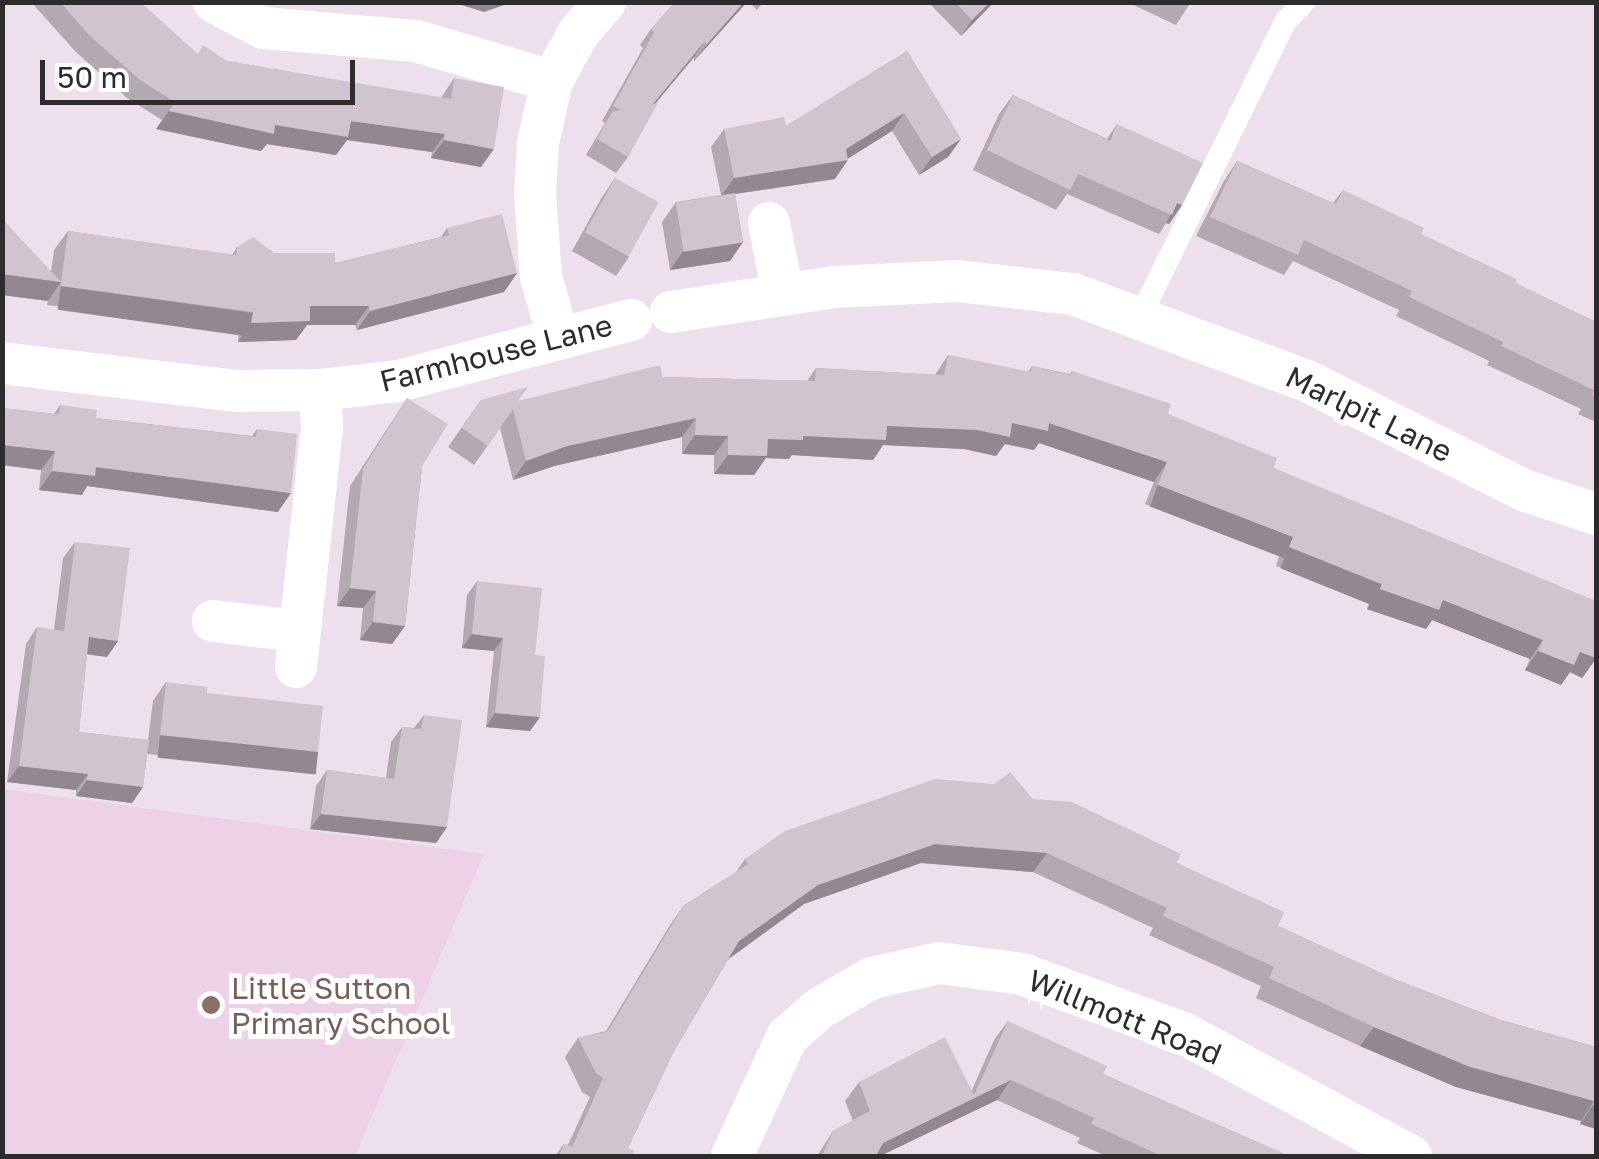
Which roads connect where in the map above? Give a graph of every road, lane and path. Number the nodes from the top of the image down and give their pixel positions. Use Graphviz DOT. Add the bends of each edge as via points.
graph roads {
  1 [pos="214,2"];
  2 [pos="605,2"];
  3 [pos="1304,2"];
  4 [pos="552,81"];
  5 [pos="769,223"];
  6 [pos="783,294"];
  7 [pos="651,316"];
  8 [pos="1139,319"];
  9 [pos="558,337"];
  10 [pos="2,363"];
  11 [pos="320,390"];
  12 [pos="1596,514"];
  13 [pos="213,620"];
  14 [pos="732,1156"];
  15 [pos="1411,1156"];
  1 -- 4 [label="street" via="262,28 416,41"];
  2 -- 4 [label="street"];
  3 -- 8 [label="lane" via="1285,22"];
  4 -- 9 [label="street" via="535,194 540,277"];
  5 -- 6 [label="street"];
  6 -- 7 [label="street, Marlpit Lane"];
  6 -- 8 [label="street, Marlpit Lane" via="957,281 1073,294"];
  7 -- 9 [label="street, Farmhouse Lane"];
  8 -- 12 [label="street, Marlpit Lane" via="1309,382 1526,491"];
  9 -- 11 [label="street, Farmhouse Lane" via="398,381"];
  10 -- 11 [label="street, Farmhouse Lane" via="237,391"];
  11 -- 13 [label="street" via="322,426 297,649"];
  14 -- 15 [label="street, Willmott Road" via="787,1037 820,1008 872,978 939,963 1022,974 1185,1034"];
}
